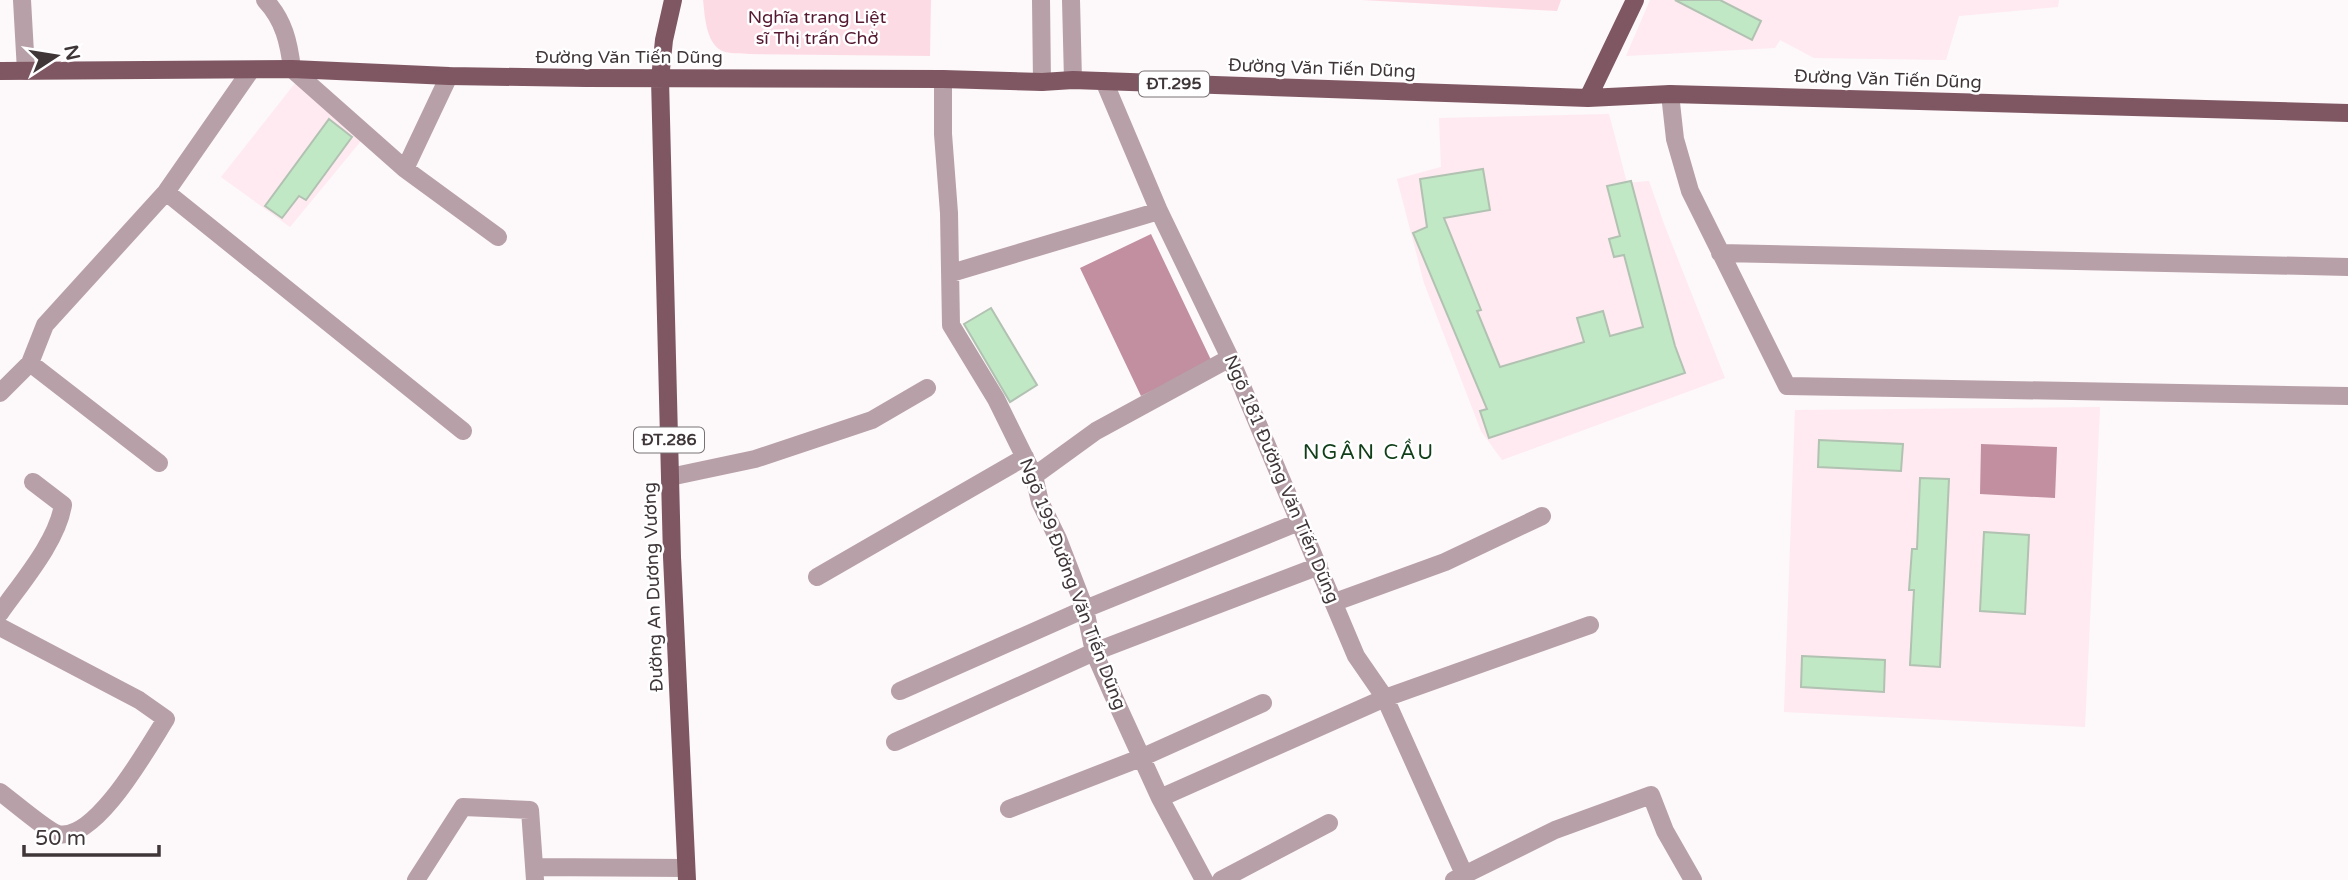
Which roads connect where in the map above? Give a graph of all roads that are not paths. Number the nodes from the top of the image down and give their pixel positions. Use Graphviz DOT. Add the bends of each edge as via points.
graph roads {
  1 [pos="6,0"];
  2 [pos="20,0"];
  3 [pos="265,0"];
  4 [pos="673,0"];
  5 [pos="1041,0"];
  6 [pos="1071,0"];
  7 [pos="1635,0"];
  8 [pos="292,69"];
  9 [pos="251,70"];
  10 [pos="0,71"];
  11 [pos="26,71"];
  12 [pos="449,76"];
  13 [pos="660,79"];
  14 [pos="943,79"];
  15 [pos="1073,80"];
  16 [pos="1104,81"];
  17 [pos="1042,82"];
  18 [pos="1670,94"];
  19 [pos="1588,98"];
  20 [pos="2348,113"];
  21 [pos="405,169"];
  22 [pos="166,192"];
  23 [pos="1159,211"];
  24 [pos="498,237"];
  25 [pos="1720,253"];
  26 [pos="2348,267"];
  27 [pos="951,273"];
  28 [pos="1230,358"];
  29 [pos="30,363"];
  30 [pos="927,388"];
  31 [pos="0,393"];
  32 [pos="2348,396"];
  33 [pos="463,431"];
  34 [pos="1025,457"];
  35 [pos="159,463"];
  36 [pos="1034,476"];
  37 [pos="670,477"];
  38 [pos="33,482"];
  39 [pos="1542,516"];
  40 [pos="1299,522"];
  41 [pos="1319,566"];
  42 [pos="817,577"];
  43 [pos="1335,602"];
  44 [pos="1085,609"];
  45 [pos="0,613"];
  46 [pos="1590,625"];
  47 [pos="0,628"];
  48 [pos="1094,652"];
  49 [pos="900,691"];
  50 [pos="1385,698"];
  51 [pos="1263,703"];
  52 [pos="895,742"];
  53 [pos="1143,757"];
  54 [pos="0,792"];
  55 [pos="1160,798"];
  56 [pos="1009,809"];
  57 [pos="1329,823"];
  58 [pos="535,874"];
  59 [pos="687,874"];
  60 [pos="1459,877"];
  61 [pos="416,880"];
  62 [pos="1204,880"];
  63 [pos="1221,880"];
  64 [pos="1693,880"];
  1 -- 2 [label="street"];
  2 -- 11 [label="street"];
  3 -- 8 [label="street" via="288,39"];
  4 -- 13 [label="main road, Đường An Dương Vương / ĐT.286"];
  5 -- 17 [label="street"];
  6 -- 15 [label="street"];
  7 -- 19 [label="main road"];
  8 -- 9 [label="main road, Đường Văn Tiến Dũng / ĐT.295"];
  8 -- 12 [label="main road, Đường Văn Tiến Dũng / ĐT.295"];
  8 -- 21 [label="street"];
  9 -- 11 [label="main road, Đường Văn Tiến Dũng / ĐT.295"];
  9 -- 22 [label="street"];
  10 -- 11 [label="main road, Đường Văn Tiến Dũng / ĐT.295"];
  12 -- 13 [label="main road, Đường Văn Tiến Dũng / ĐT.295"];
  12 -- 21 [label="street"];
  13 -- 14 [label="main road, Đường Văn Tiến Dũng / ĐT.295"];
  13 -- 37 [label="main road, Đường An Dương Vương / ĐT.286"];
  14 -- 17 [label="main road, Đường Văn Tiến Dũng / ĐT.295"];
  14 -- 27 [label="street, Ngõ 199 Đường Văn Tiến Dũng"];
  15 -- 16 [label="main road, Đường Văn Tiến Dũng / ĐT.295"];
  15 -- 17 [label="main road, Đường Văn Tiến Dũng / ĐT.295"];
  16 -- 19 [label="main road, Đường Văn Tiến Dũng / ĐT.295"];
  16 -- 23 [label="street, Ngõ 181 Đường Văn Tiến Dũng"];
  18 -- 19 [label="main road, Đường Văn Tiến Dũng / ĐT.295"];
  18 -- 20 [label="main road, Đường Văn Tiến Dũng / ĐT.295"];
  18 -- 25 [label="street" via="1675,139 1689,191"];
  21 -- 24 [label="street"];
  22 -- 29 [label="street" via="45,325"];
  22 -- 33 [label="street"];
  23 -- 27 [label="street"];
  23 -- 28 [label="street, Ngõ 181 Đường Văn Tiến Dũng"];
  25 -- 26 [label="street"];
  25 -- 32 [label="street" via="1787,386"];
  27 -- 34 [label="street, Ngõ 199 Đường Văn Tiến Dũng" via="950,325"];
  28 -- 36 [label="street" via="1096,431"];
  28 -- 40 [label="street, Ngõ 181 Đường Văn Tiến Dũng"];
  29 -- 31 [label="street"];
  29 -- 35 [label="street"];
  30 -- 37 [label="street" via="872,420 755,459"];
  34 -- 36 [label="street, Ngõ 199 Đường Văn Tiến Dũng"];
  34 -- 42 [label="street"];
  36 -- 44 [label="street, Ngõ 199 Đường Văn Tiến Dũng" via="1040,502"];
  37 -- 59 [label="main road, Đường An Dương Vương / ĐT.286"];
  38 -- 45 [label="street" via="63,505 61,518"];
  39 -- 43 [label="street" via="1445,562"];
  40 -- 41 [label="street, Ngõ 181 Đường Văn Tiến Dũng"];
  40 -- 44 [label="street"];
  41 -- 43 [label="street, Ngõ 181 Đường Văn Tiến Dũng"];
  41 -- 48 [label="street"];
  43 -- 50 [label="street, Ngõ 181 Đường Văn Tiến Dũng" via="1356,656"];
  44 -- 48 [label="street, Ngõ 199 Đường Văn Tiến Dũng"];
  44 -- 49 [label="street"];
  46 -- 50 [label="street"];
  47 -- 54 [label="street" via="166,719 130,775 92,821 75,833 57,834"];
  48 -- 52 [label="street"];
  48 -- 53 [label="street, Ngõ 199 Đường Văn Tiến Dũng"];
  50 -- 55 [label="street"];
  50 -- 60 [label="street, Ngõ 181 Đường Văn Tiến Dũng"];
  51 -- 53 [label="street"];
  53 -- 55 [label="street, Ngõ 199 Đường Văn Tiến Dũng"];
  53 -- 56 [label="street"];
  55 -- 62 [label="street, Ngõ 199 Đường Văn Tiến Dũng"];
  57 -- 63 [label="street"];
  58 -- 59 [label="street"];
  58 -- 61 [label="street" via="530,810 463,807"];
  60 -- 64 [label="street" via="1555,830 1651,795"];
}
